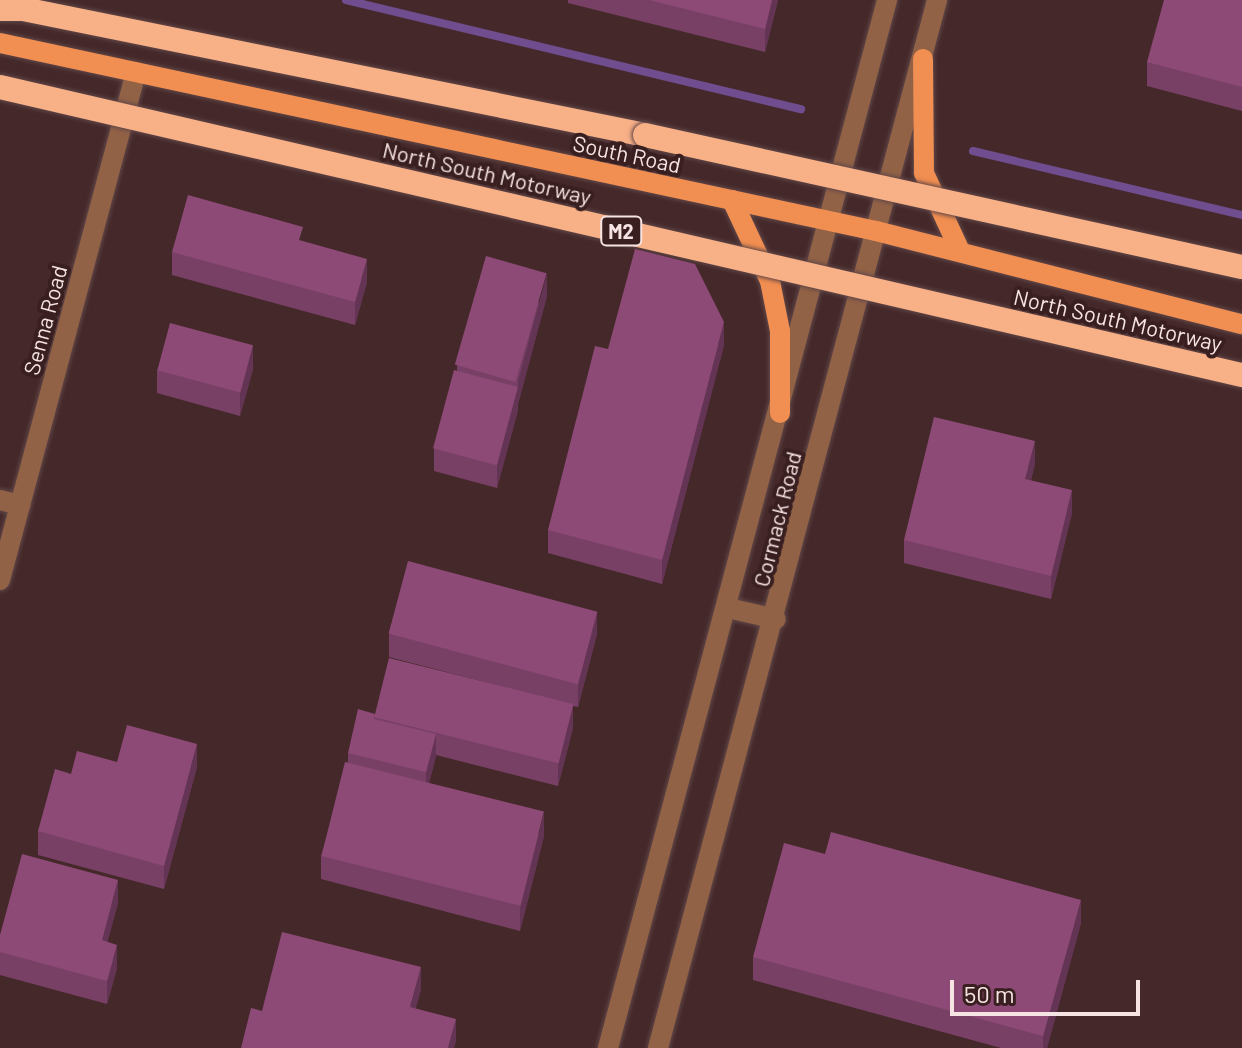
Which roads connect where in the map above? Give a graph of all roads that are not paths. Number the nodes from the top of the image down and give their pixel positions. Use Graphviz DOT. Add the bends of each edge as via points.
graph roads {
  1 [pos="887,0"];
  2 [pos="937,0"];
  3 [pos="8,6"];
  4 [pos="0,43"];
  5 [pos="923,59"];
  6 [pos="136,72"];
  7 [pos="0,87"];
  8 [pos="732,200"];
  9 [pos="831,221"];
  10 [pos="876,231"];
  11 [pos="960,251"];
  12 [pos="1242,267"];
  13 [pos="1242,324"];
  14 [pos="1242,375"];
  15 [pos="780,413"];
  16 [pos="10,502"];
  17 [pos="0,580"];
  18 [pos="728,608"];
  19 [pos="776,619"];
  20 [pos="608,1048"];
  21 [pos="658,1048"];
  1 -- 9 [label="street, Cormack Road"];
  2 -- 5 [label="street, Cormack Road"];
  3 -- 12 [label="highway, bridge" via="645,135"];
  4 -- 6 [label="main road, South Road"];
  5 -- 10 [label="street, Cormack Road"];
  5 -- 11 [label="main road" via="924,173"];
  6 -- 8 [label="main road, South Road"];
  6 -- 16 [label="street, Senna Road"];
  7 -- 14 [label="highway, North South Motorway / M2, bridge"];
  8 -- 9 [label="main road, South Road"];
  8 -- 15 [label="main road" via="770,281 780,331"];
  9 -- 10 [label="main road, South Road"];
  9 -- 15 [label="street, Cormack Road"];
  10 -- 11 [label="main road, South Road"];
  10 -- 19 [label="street, Cormack Road"];
  11 -- 13 [label="main road, South Road"];
  15 -- 18 [label="street, Cormack Road"];
  16 -- 17 [label="street, Senna Road"];
  18 -- 19 [label="street"];
  18 -- 20 [label="street, Cormack Road"];
  19 -- 21 [label="street, Cormack Road"];
}
